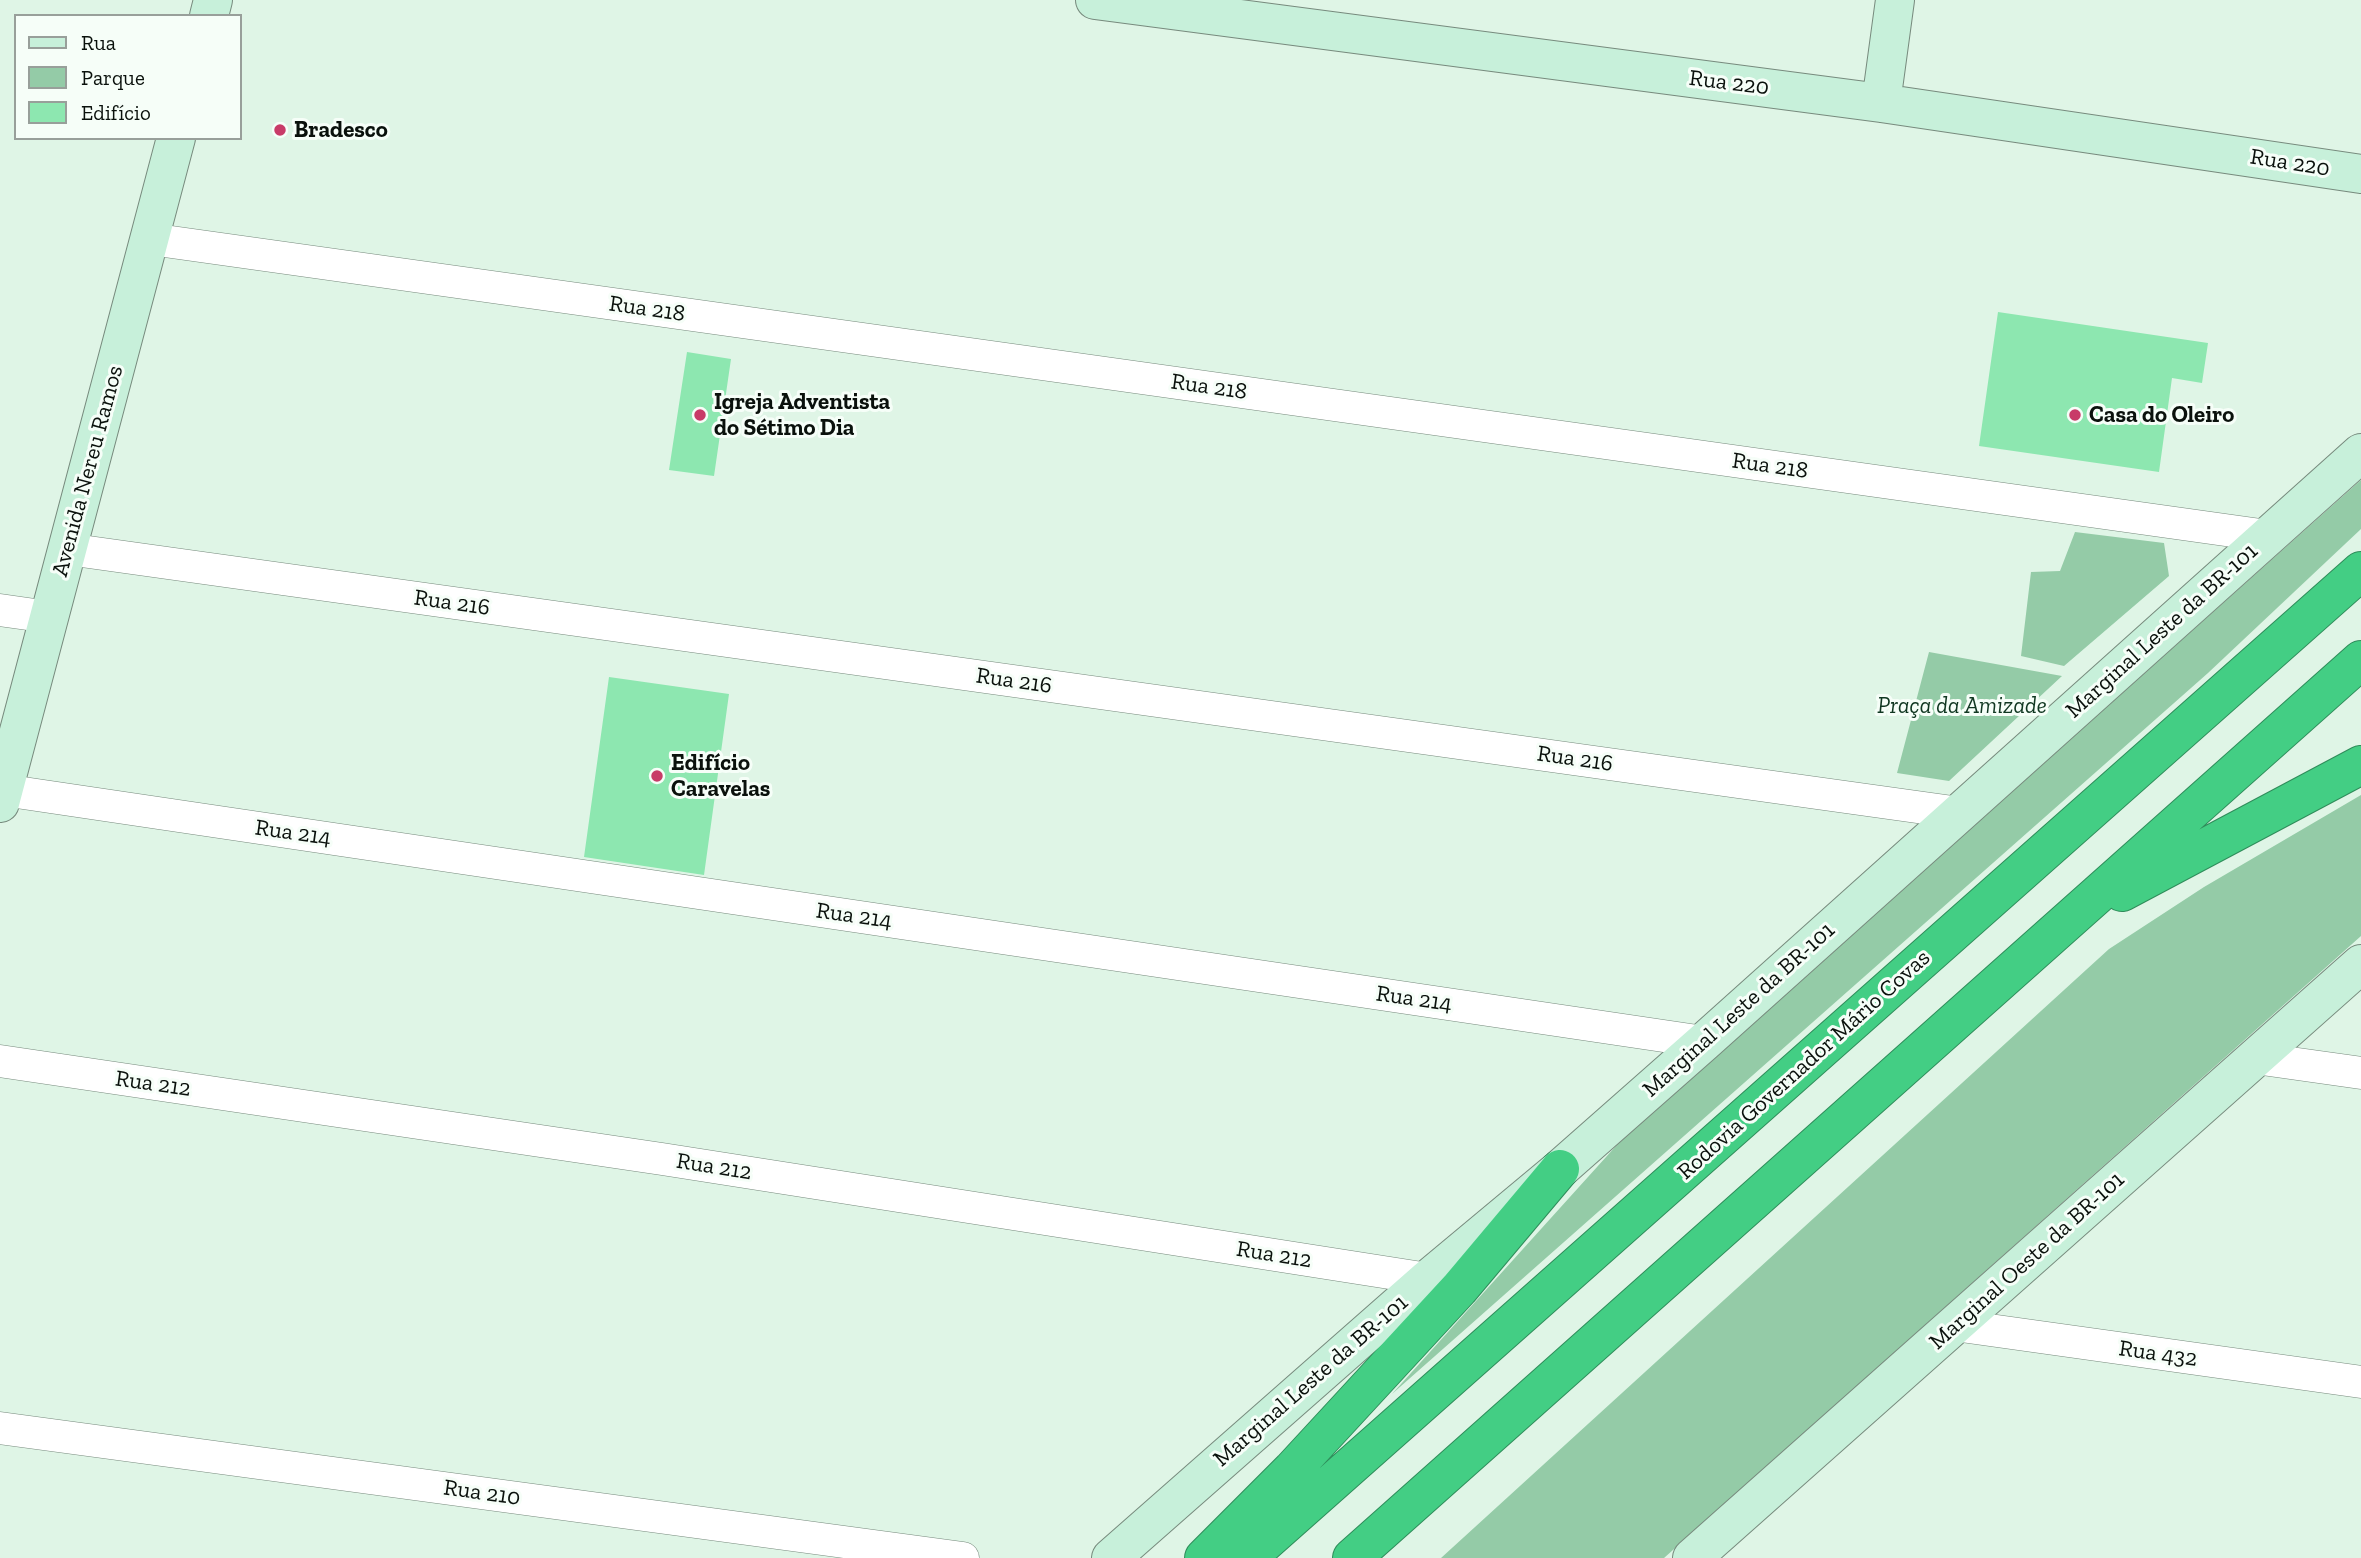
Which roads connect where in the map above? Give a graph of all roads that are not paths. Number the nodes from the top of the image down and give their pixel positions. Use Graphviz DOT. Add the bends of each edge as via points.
graph roads {
  1 [pos="1095,0"];
  2 [pos="1895,0"];
  3 [pos="1881,103"];
  4 [pos="175,140"];
  5 [pos="2361,174"];
  6 [pos="150,239"];
  7 [pos="2361,453"];
  8 [pos="2268,536"];
  9 [pos="67,549"];
  10 [pos="2361,571"];
  11 [pos="0,610"];
  12 [pos="49,617"];
  13 [pos="2361,660"];
  14 [pos="2361,765"];
  15 [pos="2,797"];
  16 [pos="1960,813"];
  17 [pos="2067,921"];
  18 [pos="2361,964"];
  19 [pos="1704,1042"];
  20 [pos="2255,1058"];
  21 [pos="0,1061"];
  22 [pos="2361,1073"];
  23 [pos="1560,1169"];
  24 [pos="1428,1279"];
  25 [pos="1954,1325"];
  26 [pos="2361,1382"];
  27 [pos="0,1428"];
  28 [pos="963,1558"];
  29 [pos="1111,1558"];
  30 [pos="1204,1558"];
  31 [pos="1247,1558"];
  32 [pos="1352,1558"];
  33 [pos="1692,1558"];
  1 -- 3 [label="main road, Rua 220"];
  2 -- 3 [label="main road"];
  3 -- 5 [label="main road, Rua 220"];
  4 -- 6 [label="main road, Avenida Nereu Ramos"];
  6 -- 8 [label="street, Rua 218"];
  6 -- 9 [label="main road, Avenida Nereu Ramos"];
  7 -- 8 [label="main road, Marginal Leste da BR-101"];
  8 -- 16 [label="main road, Marginal Leste da BR-101"];
  9 -- 12 [label="main road, Avenida Nereu Ramos"];
  9 -- 16 [label="street, Rua 216"];
  10 -- 31 [label="highway, Rodovia Governador Mário Covas"];
  11 -- 12 [label="street"];
  12 -- 15 [label="main road, Avenida Nereu Ramos"];
  13 -- 17 [label="highway"];
  14 -- 17 [label="highway"];
  15 -- 19 [label="street, Rua 214"];
  16 -- 19 [label="main road, Marginal Leste da BR-101"];
  17 -- 32 [label="highway"];
  18 -- 20 [label="main road, Marginal Oeste da BR-101"];
  19 -- 23 [label="main road, Marginal Leste da BR-101"];
  20 -- 22 [label="street"];
  20 -- 25 [label="main road, Marginal Oeste da BR-101"];
  21 -- 24 [label="street, Rua 212"];
  23 -- 24 [label="main road, Marginal Leste da BR-101"];
  23 -- 30 [label="highway" via="1431,1319"];
  24 -- 29 [label="main road, Marginal Leste da BR-101"];
  25 -- 26 [label="street, Rua 432"];
  25 -- 33 [label="main road, Marginal Oeste da BR-101"];
  27 -- 28 [label="street, Rua 210"];
}
